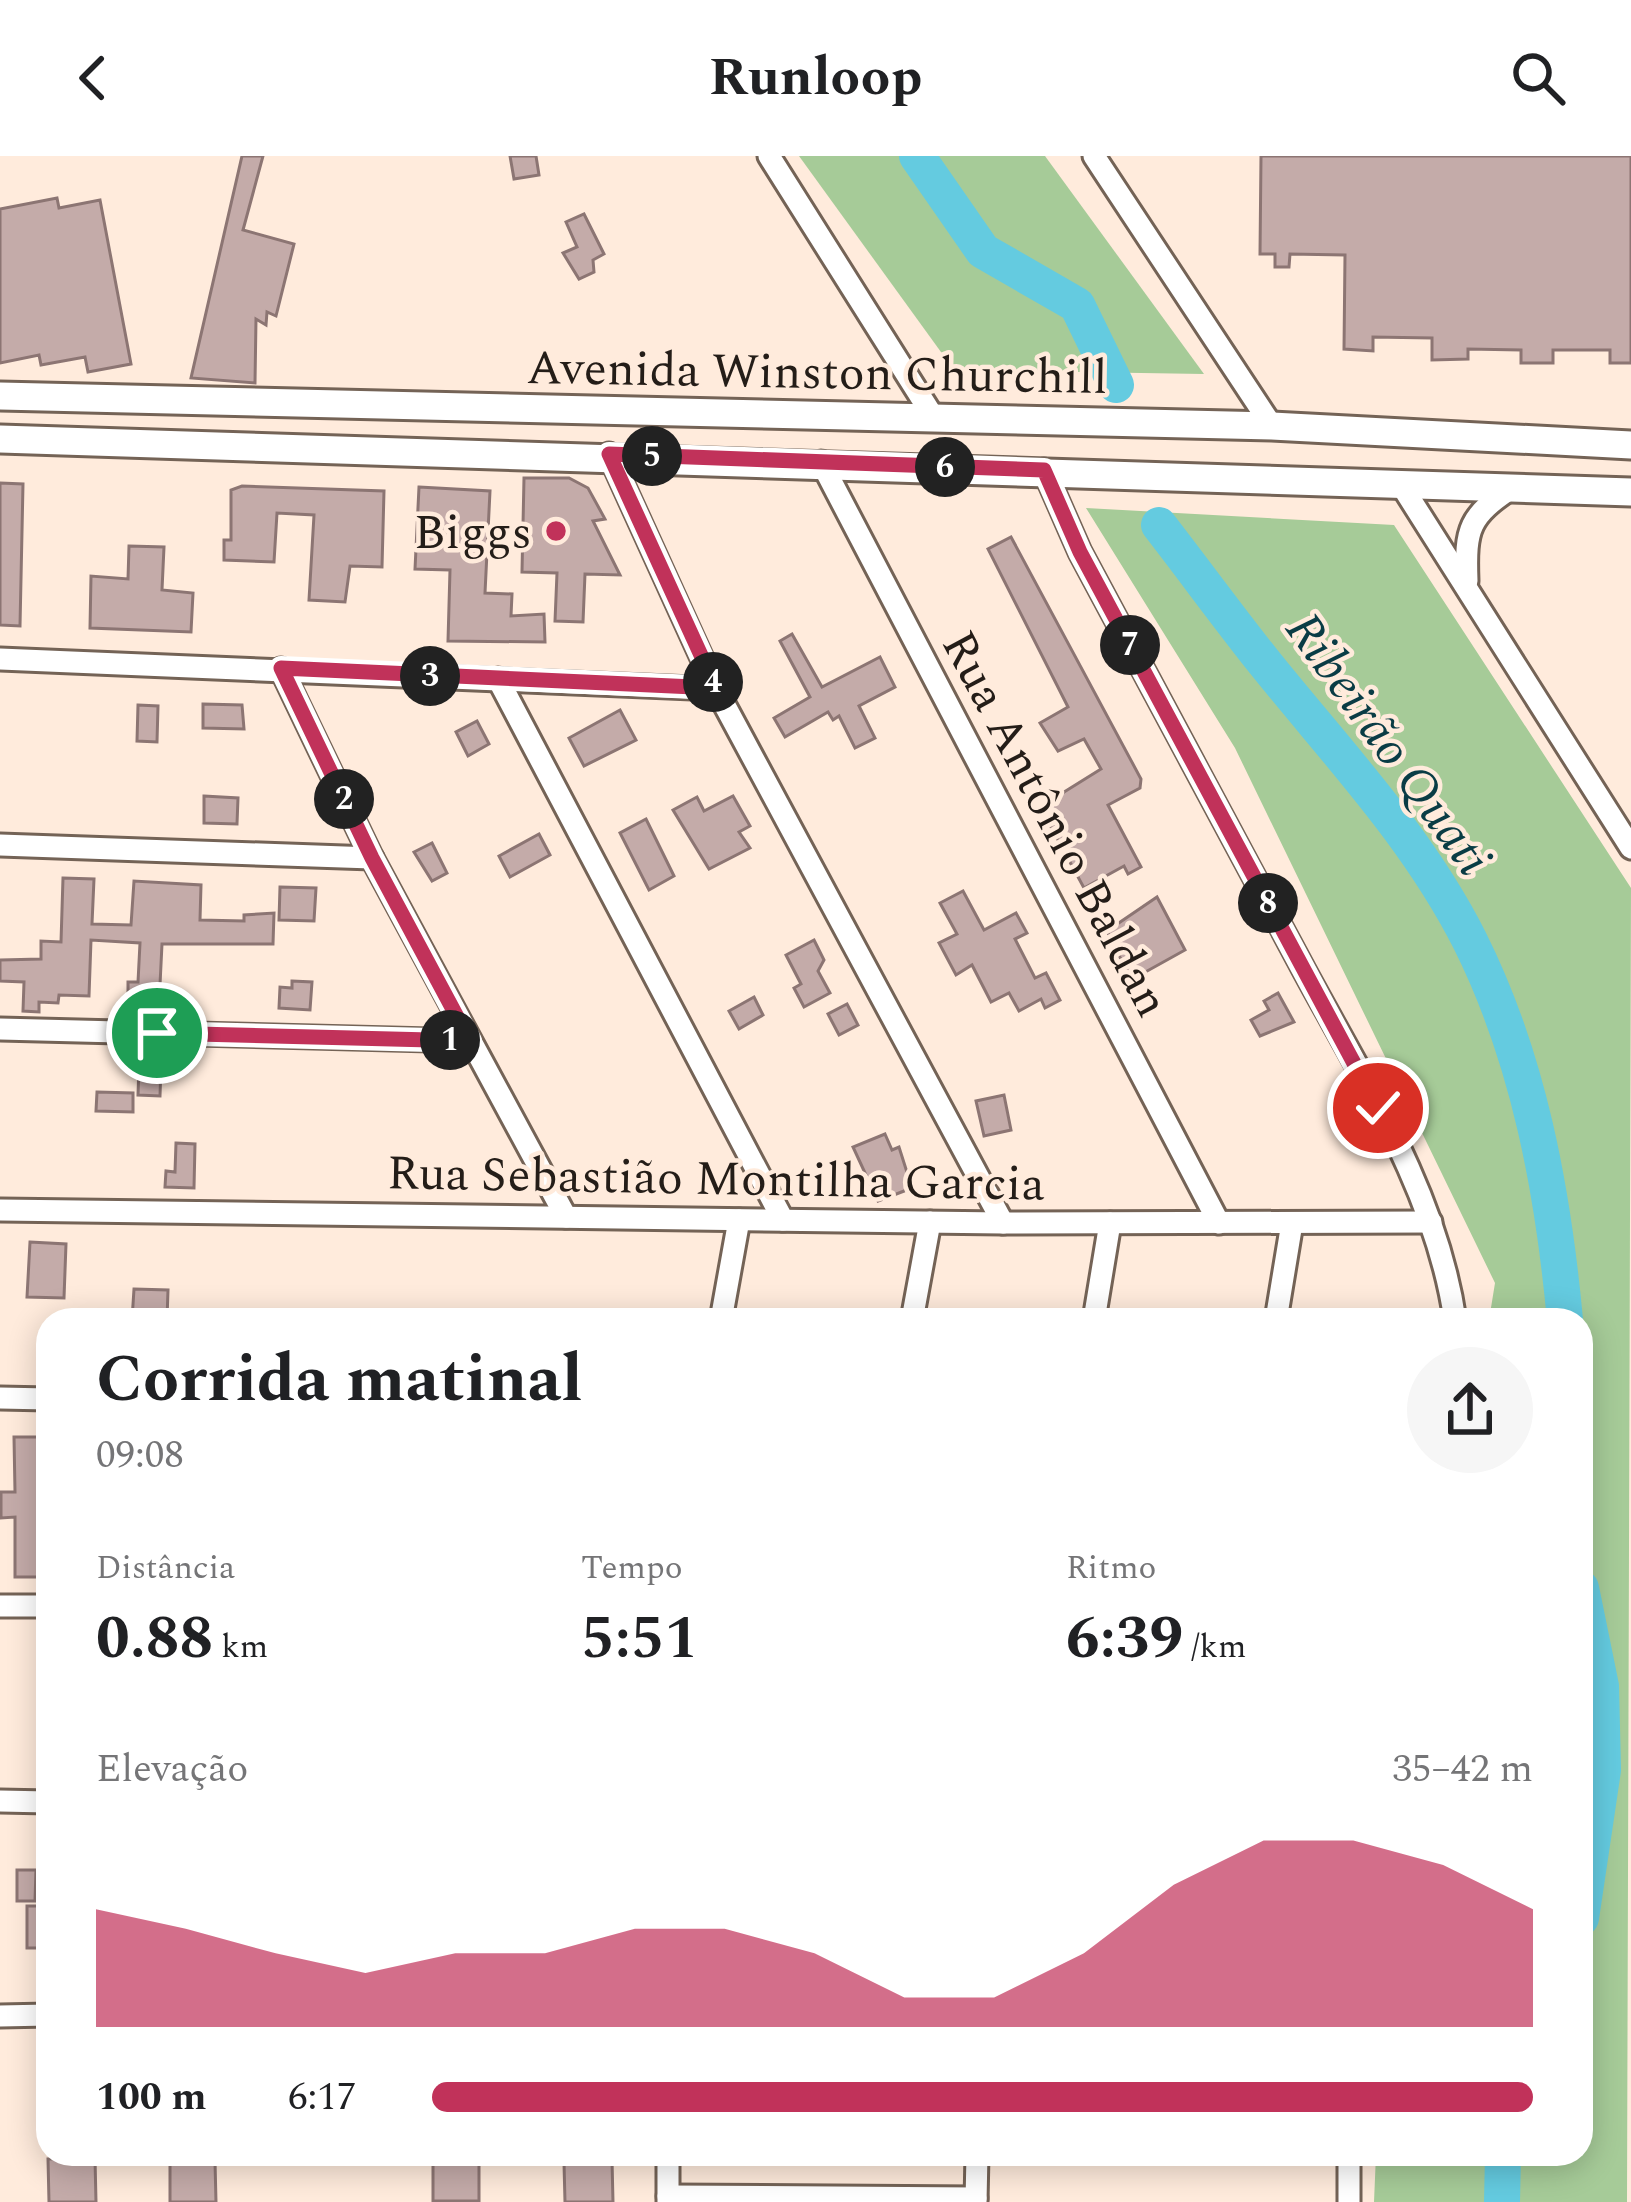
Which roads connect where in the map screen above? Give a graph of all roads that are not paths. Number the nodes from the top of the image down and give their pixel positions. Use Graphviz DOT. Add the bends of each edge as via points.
graph roads {
  1 [pos="769,156"];
  2 [pos="1094,156"];
  3 [pos="0,396"];
  4 [pos="645,413"];
  5 [pos="934,418"];
  6 [pos="1272,425"];
  7 [pos="0,439"];
  8 [pos="1631,445"];
  9 [pos="609,454"];
  10 [pos="820,462"];
  11 [pos="1044,470"];
  12 [pos="1400,483"];
  13 [pos="1514,487"];
  14 [pos="1631,492"];
  15 [pos="1467,582"];
  16 [pos="0,659"];
  17 [pos="281,668"];
  18 [pos="498,679"];
  19 [pos="716,688"];
  20 [pos="0,845"];
  21 [pos="1631,848"];
  22 [pos="372,858"];
  23 [pos="0,1029"];
  24 [pos="470,1041"];
  25 [pos="0,1210"];
  26 [pos="566,1217"];
  27 [pos="739,1220"];
  28 [pos="783,1220"];
  29 [pos="930,1222"];
  30 [pos="1430,1222"];
  31 [pos="1003,1223"];
  32 [pos="1110,1223"];
  33 [pos="1219,1223"];
  34 [pos="1292,1223"];
  35 [pos="723,1308"];
  36 [pos="914,1308"];
  37 [pos="1096,1308"];
  38 [pos="1278,1308"];
  39 [pos="1453,1308"];
  40 [pos="0,1398"];
  41 [pos="36,1399"];
  42 [pos="0,1606"];
  43 [pos="36,1606"];
  44 [pos="0,1802"];
  45 [pos="36,1802"];
  46 [pos="36,2015"];
  47 [pos="0,2016"];
  48 [pos="668,2166"];
  49 [pos="976,2166"];
  50 [pos="1349,2166"];
  51 [pos="668,2199"];
  52 [pos="854,2200"];
  53 [pos="976,2200"];
  54 [pos="1349,2202"];
  1 -- 5 [label="street"];
  2 -- 6 [label="street"];
  3 -- 4 [label="main road, Avenida Winston Churchill"];
  4 -- 5 [label="main road, Avenida Winston Churchill"];
  4 -- 9 [label="main road" via="613,440"];
  5 -- 6 [label="main road, Avenida Winston Churchill"];
  6 -- 8 [label="main road, Avenida Winston Churchill"];
  7 -- 9 [label="main road, Avenida Winston Churchill"];
  9 -- 10 [label="main road, Avenida Winston Churchill"];
  9 -- 19 [label="street"];
  10 -- 11 [label="main road, Avenida Winston Churchill"];
  10 -- 33 [label="street, Rua Antônio Baldan"];
  11 -- 12 [label="main road, Avenida Winston Churchill"];
  11 -- 30 [label="street"];
  12 -- 13 [label="main road, Avenida Winston Churchill"];
  12 -- 15 [label="street"];
  13 -- 14 [label="main road, Avenida Winston Churchill"];
  13 -- 15 [label="street" via="1477,511 1466,543"];
  15 -- 21 [label="street"];
  16 -- 17 [label="street"];
  17 -- 18 [label="street"];
  17 -- 22 [label="street"];
  18 -- 19 [label="street"];
  18 -- 28 [label="street"];
  19 -- 31 [label="street"];
  20 -- 22 [label="street"];
  22 -- 24 [label="street"];
  23 -- 24 [label="street"];
  24 -- 26 [label="street"];
  25 -- 26 [label="street, Rua Sebastião Montilha Garcia"];
  26 -- 27 [label="street, Rua Sebastião Montilha Garcia"];
  27 -- 28 [label="street, Rua Sebastião Montilha Garcia"];
  27 -- 35 [label="street"];
  28 -- 29 [label="street, Rua Sebastião Montilha Garcia"];
  29 -- 31 [label="street, Rua Sebastião Montilha Garcia"];
  29 -- 36 [label="street"];
  30 -- 34 [label="street, Rua Sebastião Montilha Garcia"];
  30 -- 39 [label="street"];
  31 -- 32 [label="street, Rua Sebastião Montilha Garcia"];
  32 -- 33 [label="street, Rua Sebastião Montilha Garcia"];
  32 -- 37 [label="street"];
  33 -- 34 [label="street, Rua Sebastião Montilha Garcia"];
  34 -- 38 [label="street"];
  40 -- 41 [label="street"];
  42 -- 43 [label="street"];
  44 -- 45 [label="street"];
  46 -- 47 [label="street"];
  48 -- 51 [label="street"];
  49 -- 53 [label="street"];
  50 -- 54 [label="street"];
  51 -- 52 [label="street"];
  52 -- 53 [label="street"];
}
